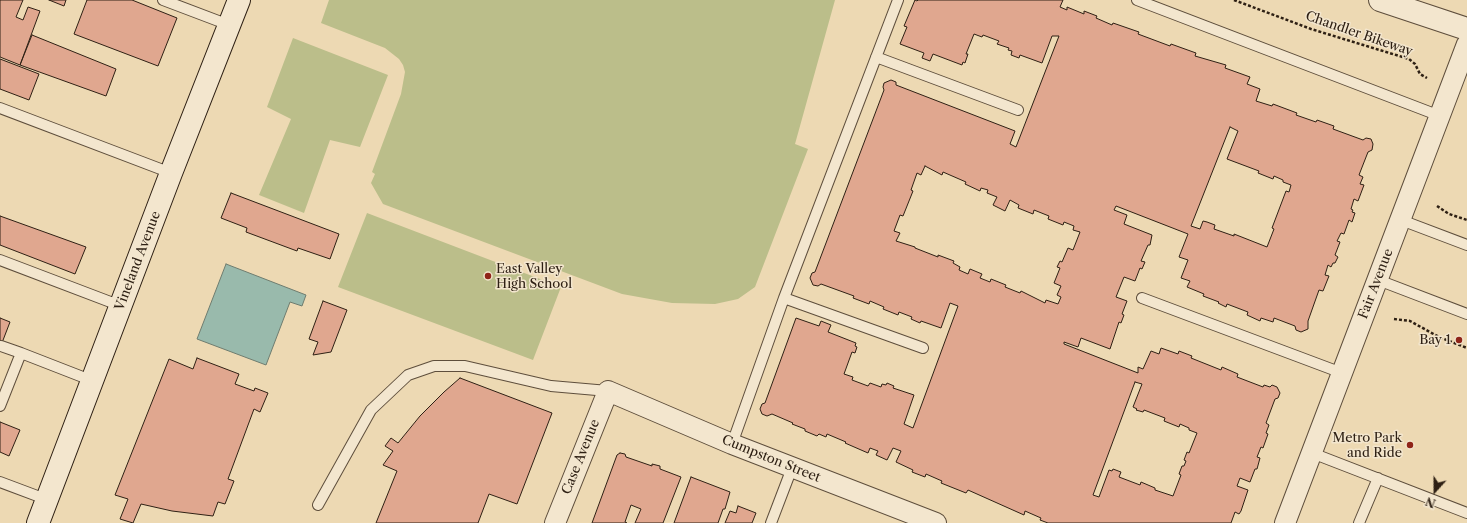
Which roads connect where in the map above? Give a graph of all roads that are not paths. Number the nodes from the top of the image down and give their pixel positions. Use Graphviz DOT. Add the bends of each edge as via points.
graph roads {
  1 [pos="163,0"];
  2 [pos="239,0"];
  3 [pos="898,0"];
  4 [pos="1137,0"];
  5 [pos="1380,0"];
  6 [pos="229,25"];
  7 [pos="1467,29"];
  8 [pos="1467,44"];
  9 [pos="876,57"];
  10 [pos="0,108"];
  11 [pos="1018,110"];
  12 [pos="1440,116"];
  13 [pos="171,173"];
  14 [pos="1401,220"];
  15 [pos="1467,245"];
  16 [pos="0,260"];
  17 [pos="1378,280"];
  18 [pos="784,298"];
  19 [pos="1142,298"];
  20 [pos="121,306"];
  21 [pos="1467,314"];
  22 [pos="1,346"];
  23 [pos="923,348"];
  24 [pos="21,353"];
  25 [pos="1342,373"];
  26 [pos="93,381"];
  27 [pos="608,391"];
  28 [pos="0,406"];
  29 [pos="732,444"];
  30 [pos="1312,453"];
  31 [pos="792,468"];
  32 [pos="1378,478"];
  33 [pos="0,482"];
  34 [pos="48,500"];
  35 [pos="318,506"];
  36 [pos="1467,513"];
  37 [pos="904,517"];
  38 [pos="38,523"];
  39 [pos="555,523"];
  40 [pos="771,523"];
  41 [pos="936,523"];
  42 [pos="1285,523"];
  43 [pos="1359,523"];
  1 -- 6 [label="lane"];
  2 -- 6 [label="main road, Vineland Avenue"];
  3 -- 9 [label="lane"];
  4 -- 12 [label="lane"];
  5 -- 7 [label="main road"];
  6 -- 13 [label="main road, Vineland Avenue"];
  8 -- 12 [label="street, Fair Avenue"];
  9 -- 11 [label="lane"];
  9 -- 18 [label="lane"];
  10 -- 13 [label="lane"];
  12 -- 14 [label="street, Fair Avenue"];
  13 -- 20 [label="main road, Vineland Avenue"];
  14 -- 15 [label="lane"];
  14 -- 17 [label="street, Fair Avenue"];
  16 -- 20 [label="lane"];
  17 -- 21 [label="lane"];
  17 -- 25 [label="street, Fair Avenue"];
  18 -- 23 [label="lane"];
  18 -- 29 [label="lane"];
  19 -- 25 [label="lane"];
  20 -- 26 [label="main road, Vineland Avenue"];
  22 -- 24 [label="lane"];
  24 -- 26 [label="lane"];
  24 -- 28 [label="lane"];
  25 -- 30 [label="street, Fair Avenue"];
  26 -- 34 [label="main road, Vineland Avenue"];
  27 -- 29 [label="street, Cumpston Street"];
  27 -- 35 [label="lane" via="551,386 465,366 434,366 408,375 371,410"];
  27 -- 39 [label="street, Case Avenue"];
  29 -- 31 [label="street, Cumpston Street"];
  30 -- 32 [label="lane"];
  30 -- 42 [label="street, Fair Avenue"];
  31 -- 37 [label="street, Cumpston Street"];
  31 -- 40 [label="lane"];
  32 -- 36 [label="lane"];
  32 -- 43 [label="lane"];
  33 -- 34 [label="lane"];
  34 -- 38 [label="main road, Vineland Avenue"];
  37 -- 41 [label="street, Cumpston Street"];
}
